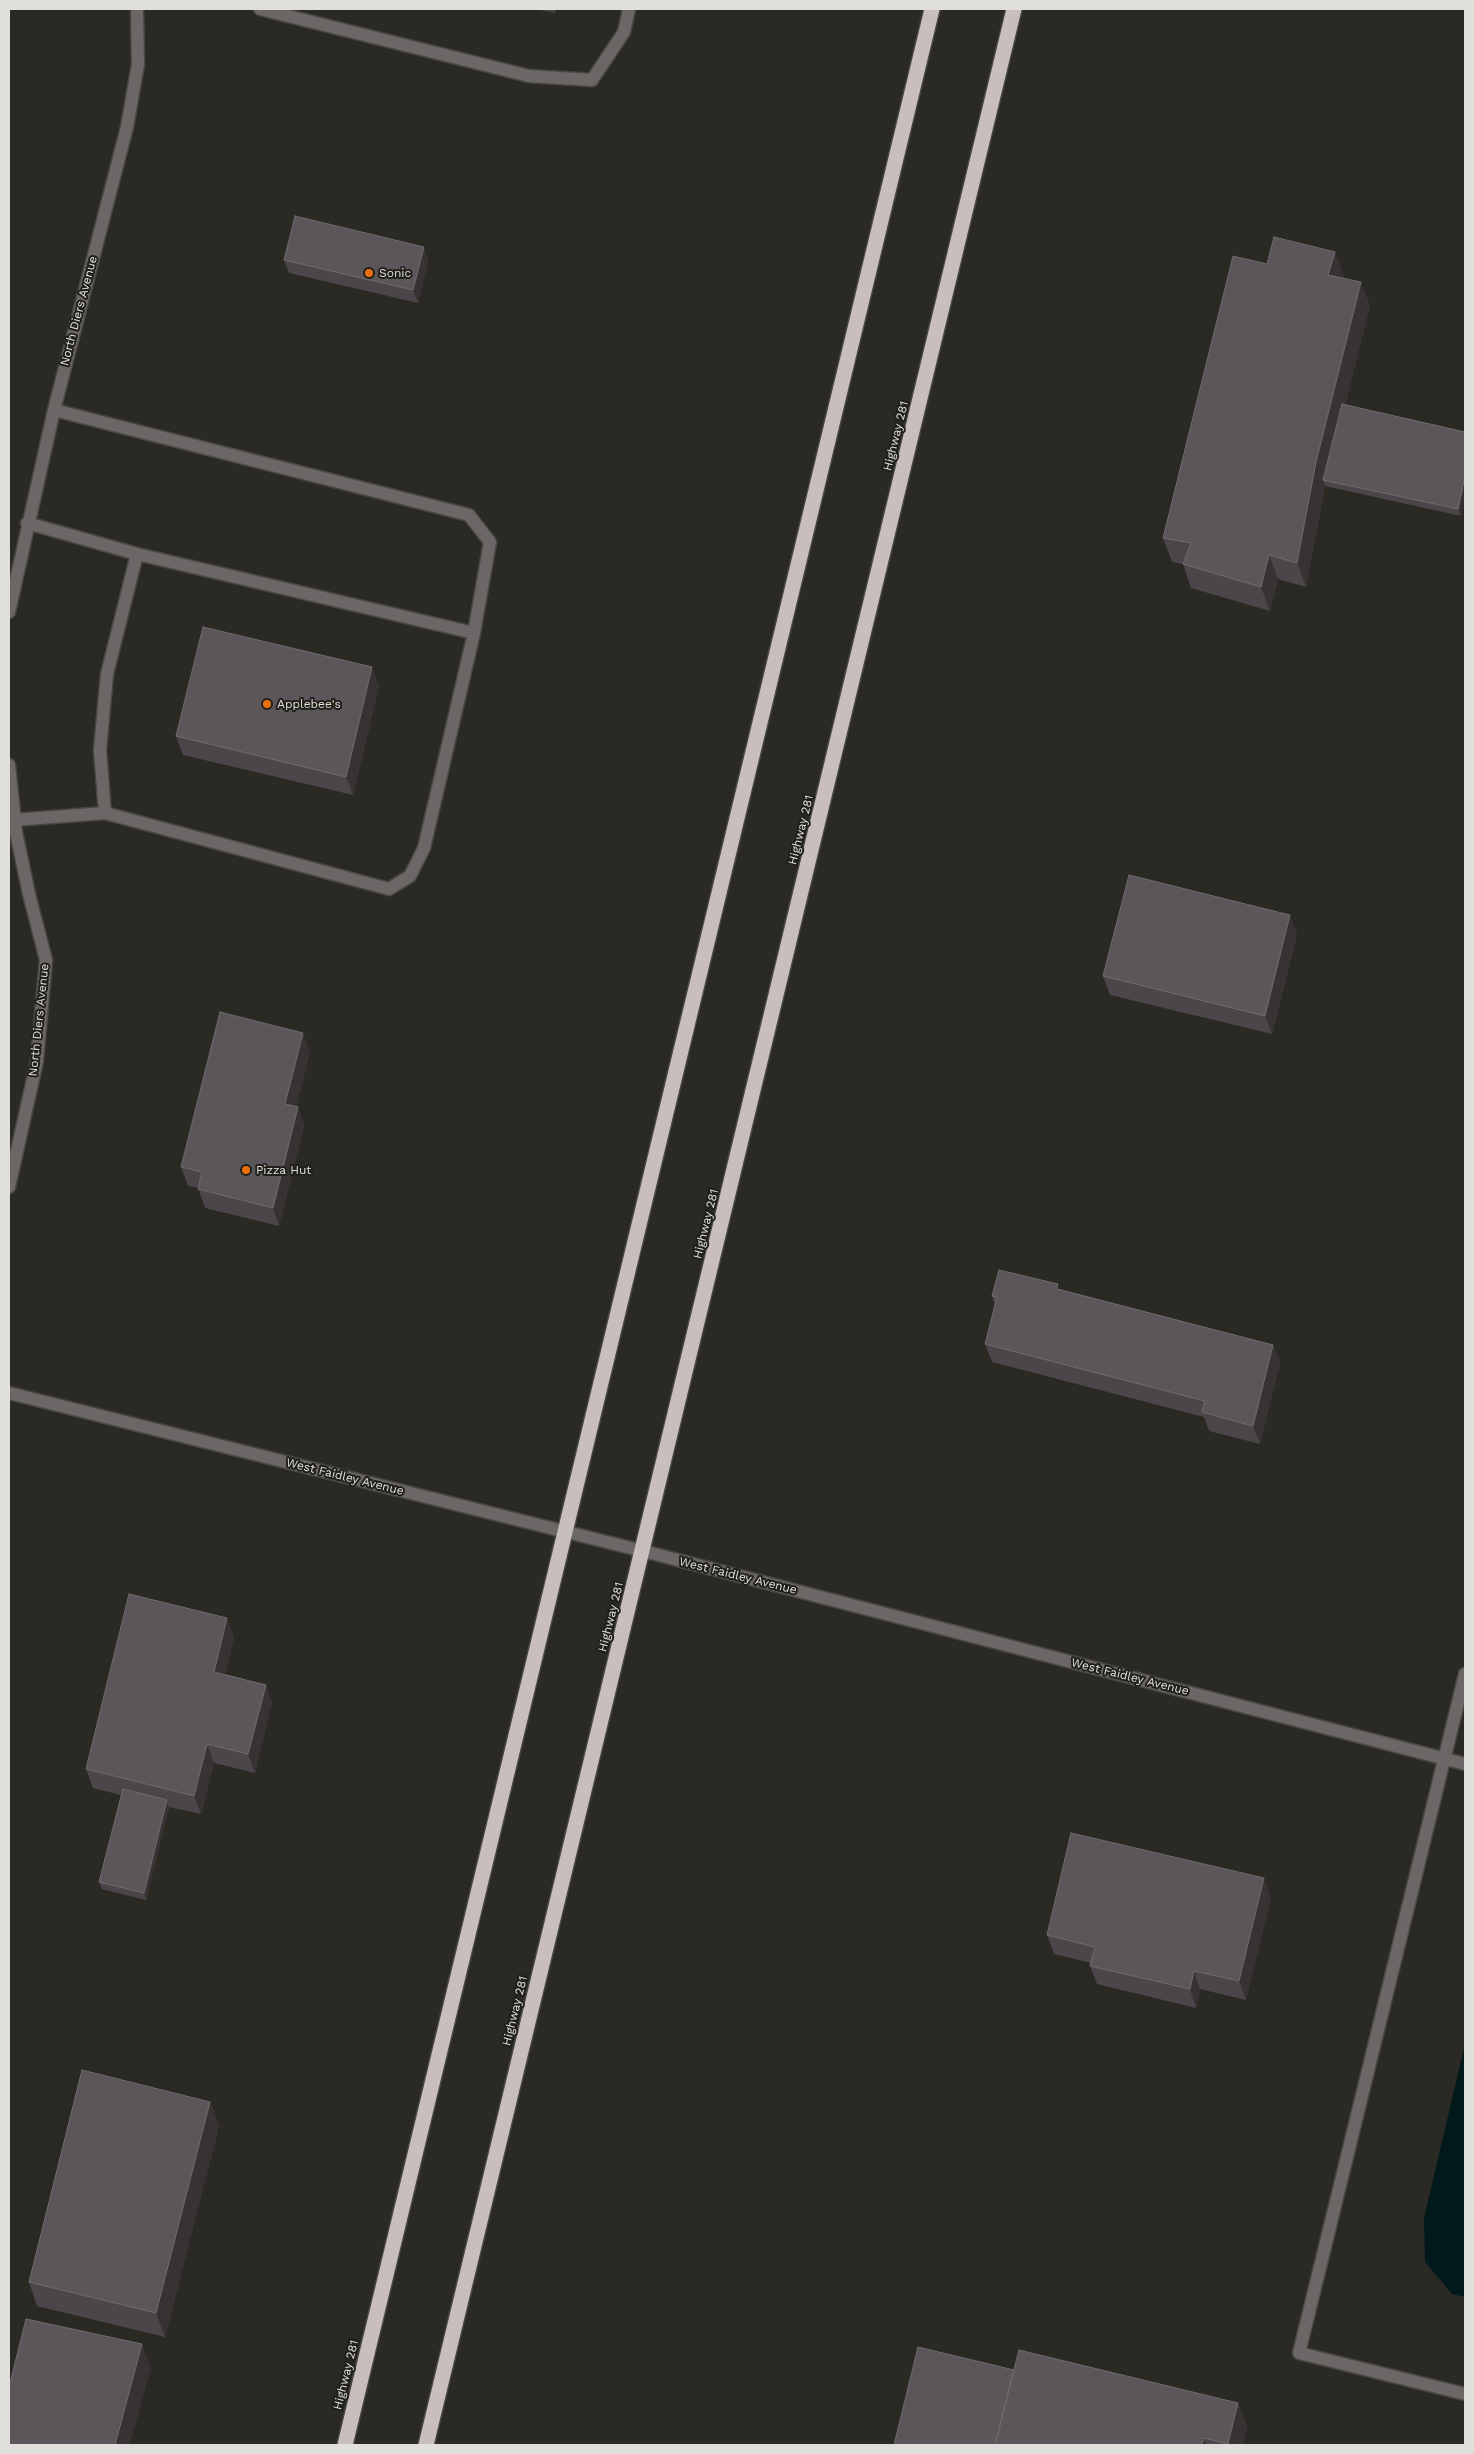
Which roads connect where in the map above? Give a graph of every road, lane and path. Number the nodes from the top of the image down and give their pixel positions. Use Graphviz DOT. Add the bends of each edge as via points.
graph roads {
  1 [pos="137,9"];
  2 [pos="260,9"];
  3 [pos="629,9"];
  4 [pos="932,9"];
  5 [pos="1014,9"];
  6 [pos="54,410"];
  7 [pos="27,523"];
  8 [pos="137,554"];
  9 [pos="14,564"];
  10 [pos="9,612"];
  11 [pos="474,633"];
  12 [pos="9,765"];
  13 [pos="105,813"];
  14 [pos="14,820"];
  15 [pos="9,1187"];
  16 [pos="9,1393"];
  17 [pos="564,1532"];
  18 [pos="642,1551"];
  19 [pos="1465,1674"];
  20 [pos="1446,1759"];
  21 [pos="1465,1764"];
  22 [pos="1465,2394"];
  23 [pos="345,2445"];
  24 [pos="426,2445"];
  1 -- 6 [label="street, North Diers Avenue" via="138,64 127,127"];
  2 -- 3 [label="street" via="529,76 592,80 624,32"];
  4 -- 17 [label="highway, Highway 281"];
  5 -- 18 [label="highway, Highway 281"];
  6 -- 7 [label="street, North Diers Avenue"];
  6 -- 11 [label="street" via="469,515 490,542"];
  7 -- 8 [label="street"];
  7 -- 9 [label="street, North Diers Avenue"];
  8 -- 11 [label="street"];
  8 -- 13 [label="street" via="107,674 100,750"];
  9 -- 10 [label="street, North Diers Avenue"];
  11 -- 13 [label="street" via="424,848 410,876 389,889"];
  12 -- 14 [label="street, North Diers Avenue"];
  13 -- 14 [label="street"];
  14 -- 15 [label="street, North Diers Avenue" via="28,894 46,960 37,1061"];
  16 -- 17 [label="street, West Faidley Avenue"];
  17 -- 18 [label="street, West Faidley Avenue"];
  17 -- 23 [label="highway, Highway 281"];
  18 -- 20 [label="street, West Faidley Avenue"];
  18 -- 24 [label="highway, Highway 281"];
  19 -- 20 [label="street"];
  20 -- 21 [label="street, West Faidley Avenue"];
  20 -- 22 [label="street" via="1299,2353"];
}
